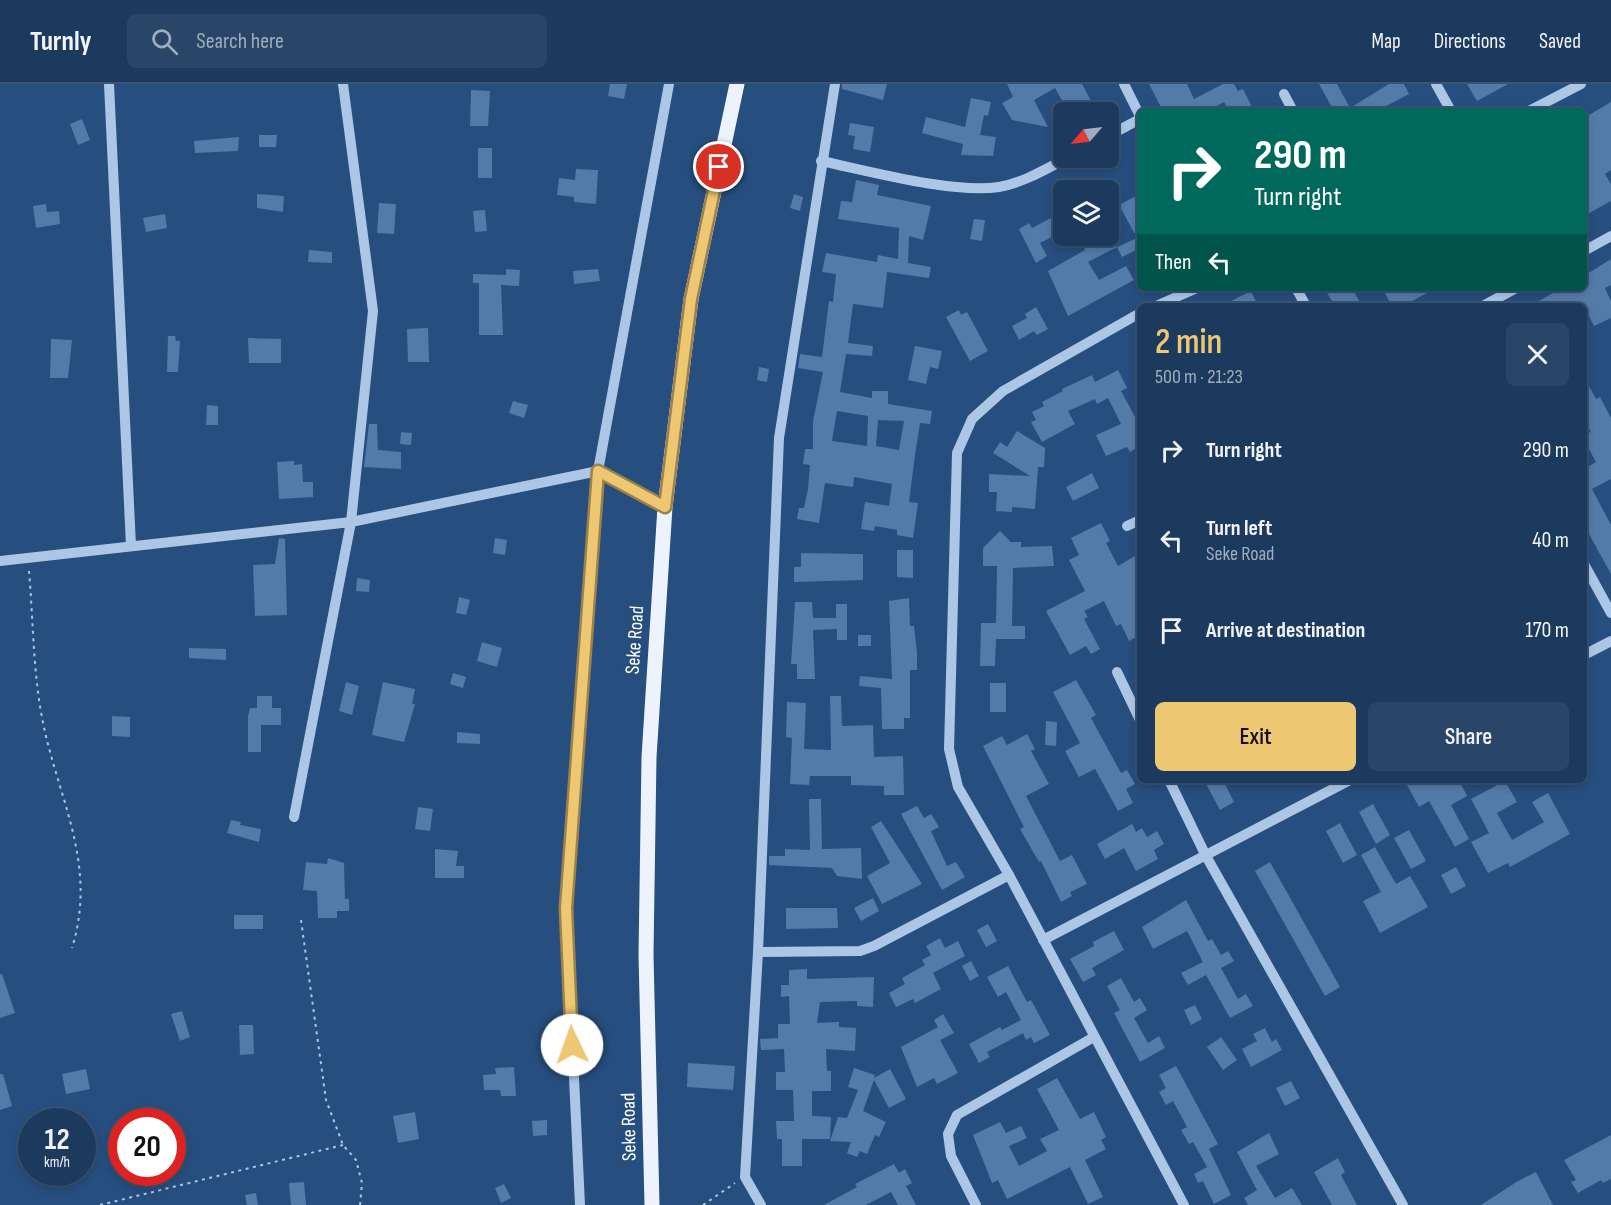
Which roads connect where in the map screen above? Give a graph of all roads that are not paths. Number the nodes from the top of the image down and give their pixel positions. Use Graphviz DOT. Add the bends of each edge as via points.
graph roads {
  1 [pos="110,84"];
  2 [pos="343,84"];
  3 [pos="669,84"];
  4 [pos="737,84"];
  5 [pos="835,84"];
  6 [pos="1124,84"];
  7 [pos="1436,84"];
  8 [pos="1581,84"];
  9 [pos="1284,94"];
  10 [pos="1291,108"];
  11 [pos="1449,108"];
  12 [pos="1534,108"];
  13 [pos="1137,112"];
  14 [pos="1137,120"];
  15 [pos="1119,130"];
  16 [pos="821,161"];
  17 [pos="1053,165"];
  18 [pos="1611,236"];
  19 [pos="1587,249"];
  20 [pos="1190,291"];
  21 [pos="1510,291"];
  22 [pos="1163,303"];
  23 [pos="1488,303"];
  24 [pos="1137,314"];
  25 [pos="598,471"];
  26 [pos="665,507"];
  27 [pos="1137,521"];
  28 [pos="351,522"];
  29 [pos="1127,526"];
  30 [pos="131,546"];
  31 [pos="0,561"];
  32 [pos="1587,570"];
  33 [pos="1611,614"];
  34 [pos="1611,641"];
  35 [pos="1587,653"];
  36 [pos="1117,672"];
  37 [pos="1137,714"];
  38 [pos="1170,783"];
  39 [pos="1344,783"];
  40 [pos="294,817"];
  41 [pos="1206,856"];
  42 [pos="1009,875"];
  43 [pos="1043,940"];
  44 [pos="758,952"];
  45 [pos="1094,1037"];
  46 [pos="580,1205"];
  47 [pos="652,1205"];
  48 [pos="761,1205"];
  49 [pos="976,1205"];
  50 [pos="1184,1205"];
  51 [pos="1403,1205"];
  1 -- 30 [label="street"];
  2 -- 28 [label="street" via="373,311"];
  3 -- 25 [label="street"];
  4 -- 26 [label="main road, Seke Road" via="691,299"];
  5 -- 16 [label="street"];
  6 -- 13 [label="street"];
  7 -- 11 [label="street"];
  8 -- 12 [label="street"];
  9 -- 10 [label="street"];
  14 -- 15 [label="street"];
  16 -- 17 [label="street" via="946,186 998,187"];
  16 -- 44 [label="street" via="779,438"];
  18 -- 19 [label="street"];
  20 -- 22 [label="street"];
  21 -- 23 [label="street"];
  24 -- 42 [label="street" via="1003,391 972,419 957,453 949,749 958,787"];
  25 -- 26 [label="street"];
  25 -- 28 [label="street"];
  25 -- 46 [label="street" via="566,908"];
  26 -- 47 [label="main road, Seke Road" via="648,757 646,956"];
  27 -- 29 [label="street"];
  28 -- 30 [label="street"];
  28 -- 40 [label="street"];
  30 -- 31 [label="street"];
  32 -- 33 [label="street"];
  34 -- 35 [label="street"];
  36 -- 37 [label="street"];
  38 -- 41 [label="street"];
  39 -- 41 [label="street"];
  41 -- 43 [label="street"];
  41 -- 51 [label="street"];
  42 -- 43 [label="street"];
  42 -- 44 [label="street" via="860,951"];
  43 -- 45 [label="street"];
  44 -- 48 [label="street" via="745,1177"];
  45 -- 49 [label="street" via="957,1115 948,1134 951,1156"];
  45 -- 50 [label="street"];
}
